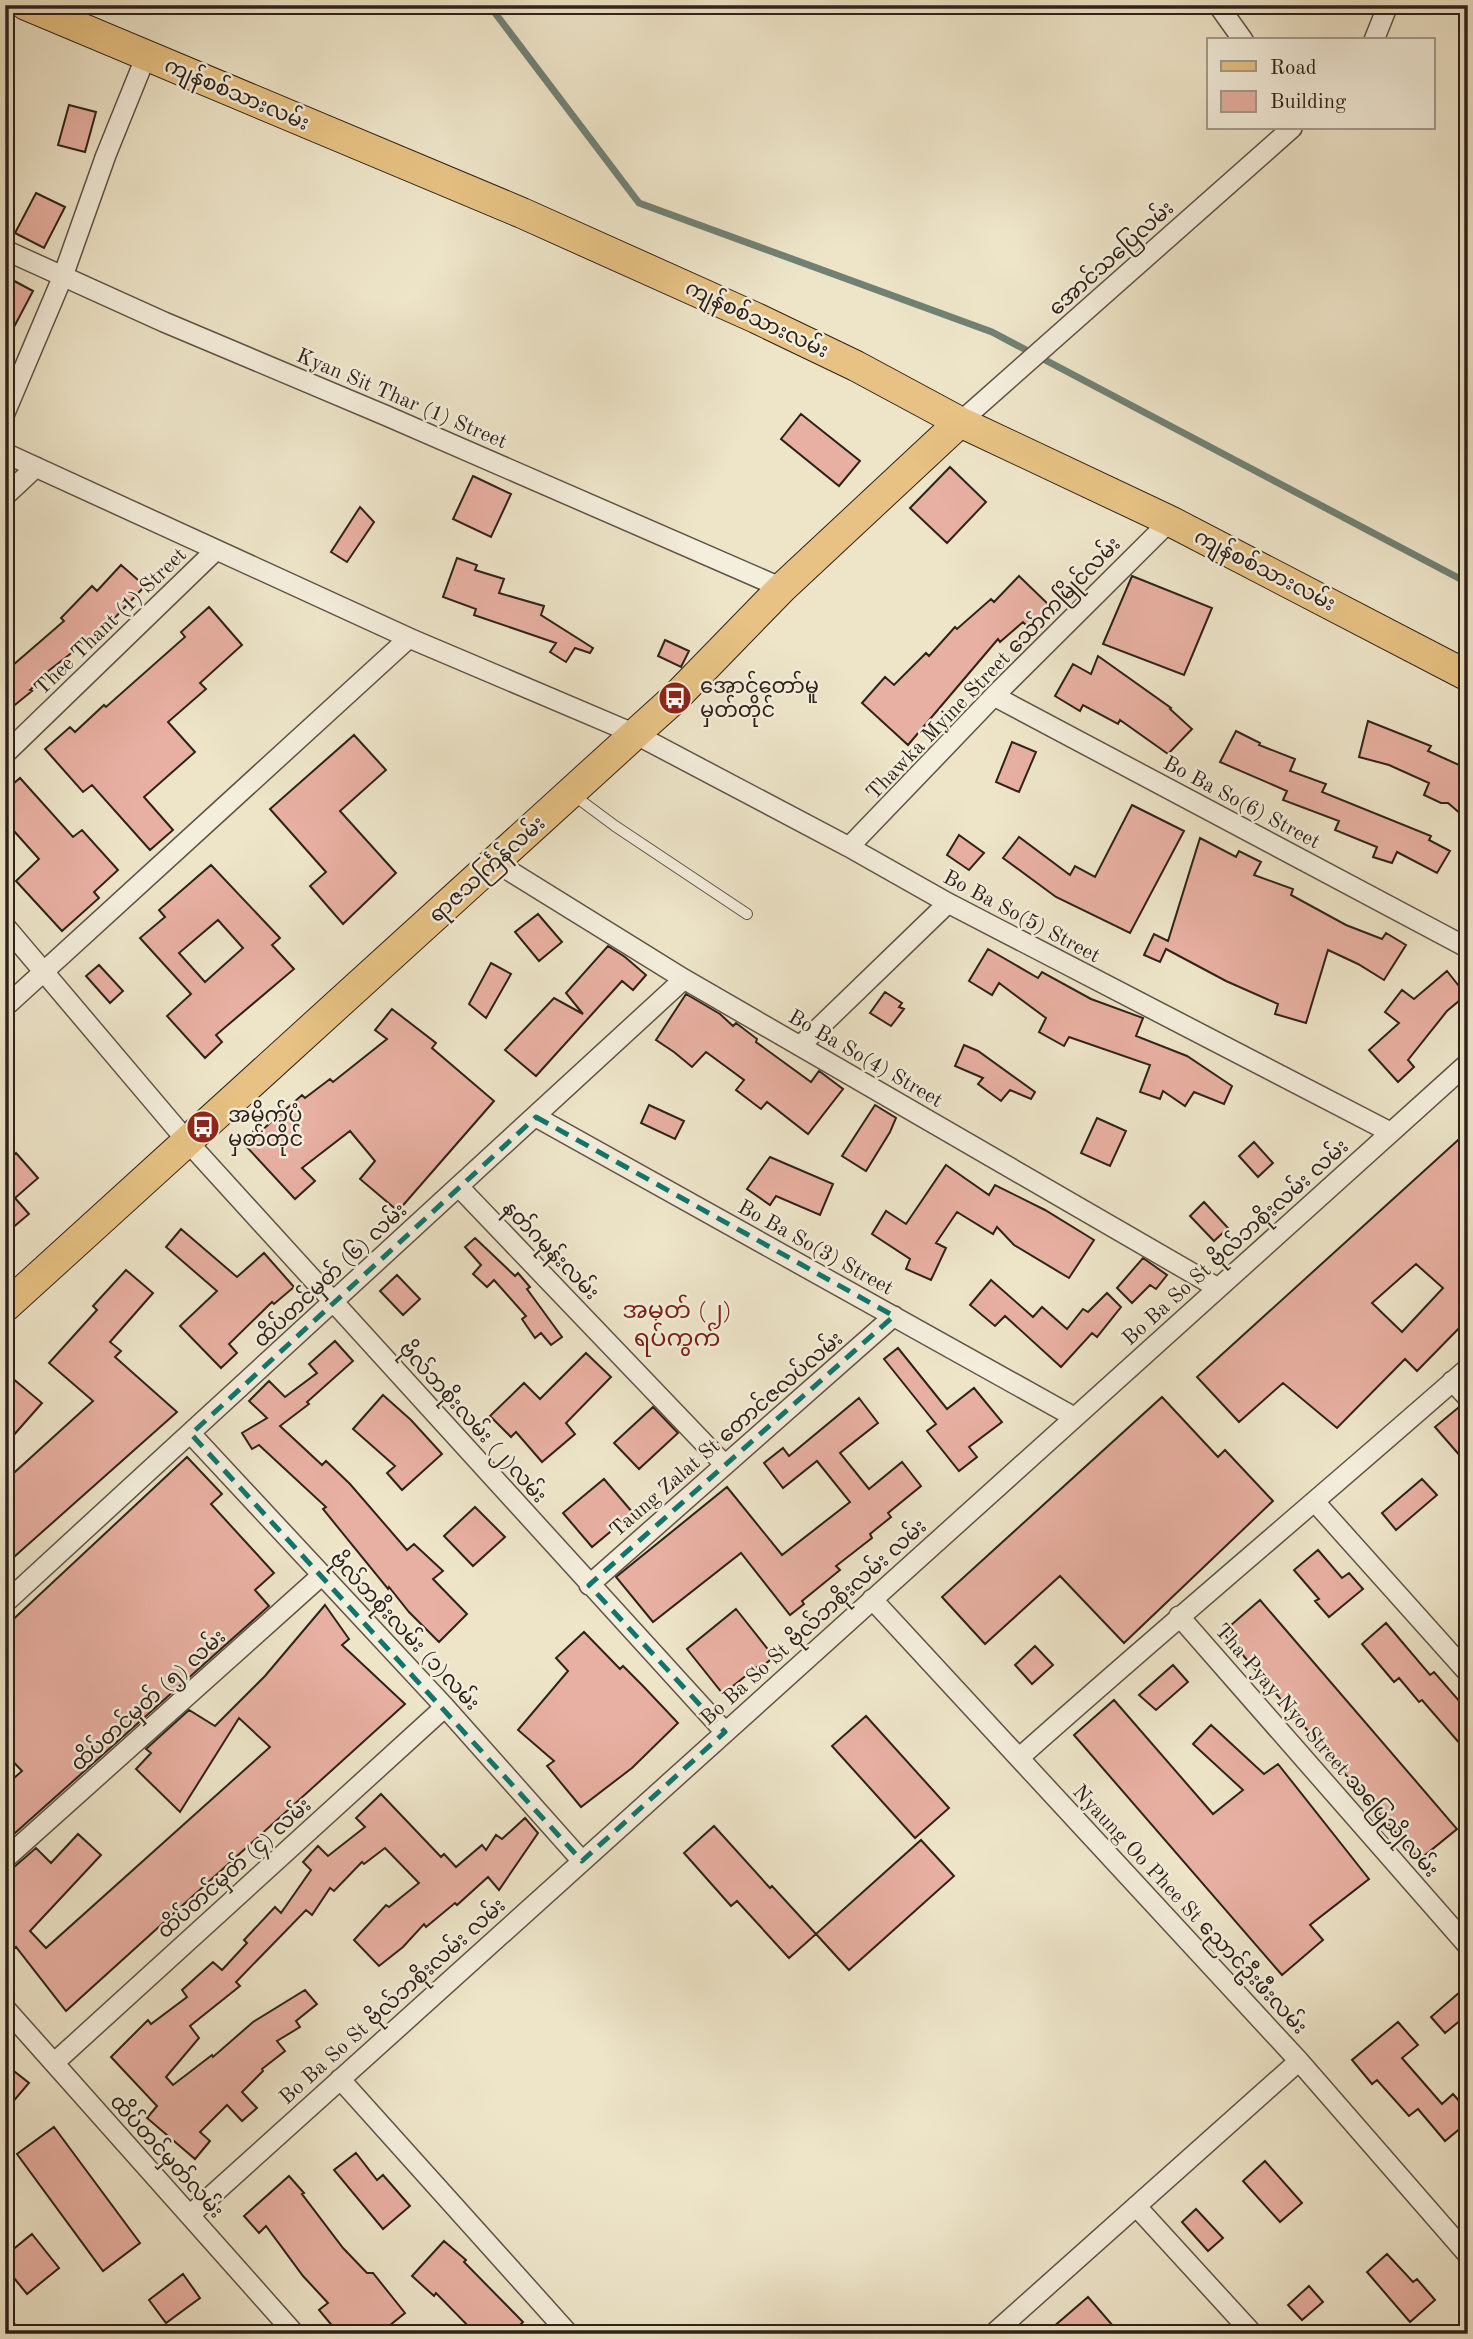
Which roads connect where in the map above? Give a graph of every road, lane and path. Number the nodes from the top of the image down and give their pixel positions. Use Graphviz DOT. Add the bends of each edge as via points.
graph roads {
  1 [pos="26,5"];
  2 [pos="1218,5"];
  3 [pos="1388,5"];
  4 [pos="1242,38"];
  5 [pos="1375,38"];
  6 [pos="146,56"];
  7 [pos="1290,130"];
  8 [pos="5,250"];
  9 [pos="63,276"];
  10 [pos="5,414"];
  11 [pos="960,422"];
  12 [pos="5,453"];
  13 [pos="36,467"];
  14 [pos="5,496"];
  15 [pos="1170,521"];
  16 [pos="216,550"];
  17 [pos="782,588"];
  18 [pos="410,638"];
  19 [pos="1468,676"];
  20 [pos="994,696"];
  21 [pos="635,734"];
  22 [pos="5,754"];
  23 [pos="572,793"];
  24 [pos="849,847"];
  25 [pos="495,862"];
  26 [pos="948,904"];
  27 [pos="747,914"];
  28 [pos="5,926"];
  29 [pos="1468,948"];
  30 [pos="44,972"];
  31 [pos="684,979"];
  32 [pos="5,1007"];
  33 [pos="800,1046"];
  34 [pos="1468,1062"];
  35 [pos="536,1116"];
  36 [pos="1390,1132"];
  37 [pos="187,1141"];
  38 [pos="460,1187"];
  39 [pos="1218,1288"];
  40 [pos="335,1302"];
  41 [pos="5,1307"];
  42 [pos="894,1316"];
  43 [pos="1468,1368"];
  44 [pos="1452,1381"];
  45 [pos="1468,1398"];
  46 [pos="1074,1417"];
  47 [pos="191,1434"];
  48 [pos="724,1465"];
  49 [pos="1315,1502"];
  50 [pos="322,1575"];
  51 [pos="589,1585"];
  52 [pos="872,1599"];
  53 [pos="5,1603"];
  54 [pos="1179,1616"];
  55 [pos="1468,1673"];
  56 [pos="445,1707"];
  57 [pos="725,1732"];
  58 [pos="1019,1758"];
  59 [pos="5,1859"];
  60 [pos="582,1861"];
  61 [pos="1468,1945"];
  62 [pos="5,2008"];
  63 [pos="1299,2061"];
  64 [pos="54,2063"];
  65 [pos="340,2079"];
  66 [pos="1136,2206"];
  67 [pos="190,2215"];
  68 [pos="1468,2255"];
  69 [pos="5,2328"];
  70 [pos="10,2334"];
  71 [pos="295,2334"];
  72 [pos="569,2334"];
  73 [pos="993,2334"];
  74 [pos="1253,2334"];
  1 -- 6 [label="main road, ကျန်စစ်သားလမ်း"];
  2 -- 4 [label="street"];
  3 -- 5 [label="street"];
  6 -- 9 [label="street"];
  6 -- 11 [label="main road, ကျန်စစ်သားလမ်း" via="522,213 744,312"];
  7 -- 11 [label="street, အောင်သပြေလမ်း"];
  8 -- 9 [label="street, Kyan Sit Thar (1) Street"];
  9 -- 10 [label="street"];
  9 -- 17 [label="street, Kyan Sit Thar (1) Street"];
  11 -- 15 [label="main road, ကျန်စစ်သားလမ်း"];
  11 -- 17 [label="main road, ရာဇသင်္ကြန်လမ်း"];
  12 -- 13 [label="street, Bo Ba So(5) Street"];
  13 -- 14 [label="street"];
  13 -- 16 [label="street, Bo Ba So(5) Street"];
  15 -- 19 [label="main road, ကျန်စစ်သားလမ်း"];
  15 -- 20 [label="street, Thawka Myine Street သော်ကမြိုင်လမ်း"];
  16 -- 18 [label="street, Bo Ba So(5) Street"];
  16 -- 22 [label="street, Thee Thant (1) Street"];
  17 -- 21 [label="main road, ရာဇသင်္ကြန်လမ်း"];
  18 -- 21 [label="street, Bo Ba So(5) Street"];
  18 -- 30 [label="street"];
  20 -- 24 [label="street, Thawka Myine Street သော်ကမြိုင်လမ်း"];
  20 -- 29 [label="street, Bo Ba So(6) Street"];
  21 -- 23 [label="main road, ရာဇသင်္ကြန်လမ်း"];
  21 -- 24 [label="street, Bo Ba So(5) Street"];
  23 -- 25 [label="main road, ရာဇသင်္ကြန်လမ်း"];
  23 -- 27 [label="lane"];
  24 -- 26 [label="street, Bo Ba So(5) Street"];
  25 -- 31 [label="street, Bo Ba So(4) Street"];
  25 -- 37 [label="main road, ရာဇသင်္ကြန်လမ်း"];
  26 -- 33 [label="street"];
  26 -- 36 [label="street, Bo Ba So(5) Street"];
  28 -- 30 [label="street, ဗိုလ်ဘစိုးလမ်း (၂)လမ်း"];
  30 -- 32 [label="street"];
  30 -- 37 [label="street, ဗိုလ်ဘစိုးလမ်း (၂)လမ်း"];
  31 -- 33 [label="street, Bo Ba So(4) Street"];
  31 -- 35 [label="street, ထိပ်တင်မှတ် (၆) လမ်း"];
  33 -- 39 [label="street, Bo Ba So(4) Street"];
  34 -- 36 [label="street, Bo Ba So St ဗိုလ်ဘစိုးလမ်း လမ်း"];
  35 -- 38 [label="street, ထိပ်တင်မှတ် (၆) လမ်း"];
  35 -- 42 [label="street, Bo Ba So(3) Street"];
  36 -- 39 [label="street, Bo Ba So St ဗိုလ်ဘစိုးလမ်း လမ်း"];
  37 -- 40 [label="street, ဗိုလ်ဘစိုးလမ်း (၂)လမ်း"];
  37 -- 41 [label="main road, ရာဇသင်္ကြန်လမ်း"];
  38 -- 40 [label="street, ထိပ်တင်မှတ် (၆) လမ်း"];
  38 -- 48 [label="street, နတ်ဂမုန်းလမ်း"];
  39 -- 46 [label="street, Bo Ba So St ဗိုလ်ဘစိုးလမ်း လမ်း"];
  40 -- 47 [label="street, ထိပ်တင်မှတ် (၆) လမ်း"];
  40 -- 51 [label="street, ဗိုလ်ဘစိုးလမ်း (၂)လမ်း"];
  42 -- 46 [label="street, Bo Ba So(3) Street"];
  42 -- 48 [label="street, Taung Zalat St တောင်ဇလပ်လမ်း"];
  43 -- 44 [label="street"];
  44 -- 45 [label="street"];
  44 -- 49 [label="street"];
  46 -- 52 [label="street, Bo Ba So St ဗိုလ်ဘစိုးလမ်း လမ်း"];
  47 -- 50 [label="street, ဗိုလ်ဘစိုးလမ်း (၁)လမ်း"];
  47 -- 53 [label="street, ထိပ်တင်မှတ် (၆) လမ်း"];
  48 -- 51 [label="street, Taung Zalat St တောင်ဇလပ်လမ်း"];
  49 -- 54 [label="street"];
  49 -- 55 [label="street"];
  50 -- 56 [label="street, ဗိုလ်ဘစိုးလမ်း (၁)လမ်း"];
  50 -- 59 [label="street, ထိပ်တင်မှတ် (၅) လမ်း"];
  51 -- 57 [label="street, ဗိုလ်ဘစိုးလမ်း (၂)လမ်း"];
  52 -- 57 [label="street, Bo Ba So St ဗိုလ်ဘစိုးလမ်း လမ်း"];
  52 -- 58 [label="street, Nyaung Oo Phee St ညောင်ဦးဖီးလမ်း"];
  54 -- 58 [label="street"];
  54 -- 61 [label="street, Tha Pyay Nyo Street သပြေညိုလမ်း"];
  56 -- 60 [label="street, ဗိုလ်ဘစိုးလမ်း (၁)လမ်း"];
  56 -- 64 [label="street, ထိပ်တင်မှတ် (၄) လမ်း"];
  57 -- 60 [label="street, Bo Ba So St ဗိုလ်ဘစိုးလမ်း လမ်း"];
  58 -- 63 [label="street, Nyaung Oo Phee St ညောင်ဦးဖီးလမ်း"];
  60 -- 65 [label="street, Bo Ba So St ဗိုလ်ဘစိုးလမ်း လမ်း"];
  62 -- 64 [label="street, ထိပ်တင်မှတ်လမ်း"];
  63 -- 66 [label="street"];
  63 -- 68 [label="street, Nyaung Oo Phee St ညောင်ဦးဖီးလမ်း"];
  64 -- 67 [label="street, ထိပ်တင်မှတ်လမ်း"];
  65 -- 67 [label="street, Bo Ba So St ဗိုလ်ဘစိုးလမ်း လမ်း"];
  65 -- 72 [label="street"];
  66 -- 73 [label="street"];
  66 -- 74 [label="street"];
  67 -- 71 [label="street, ထိပ်တင်မှတ်လမ်း"];
  69 -- 70 [label="street"];
}
